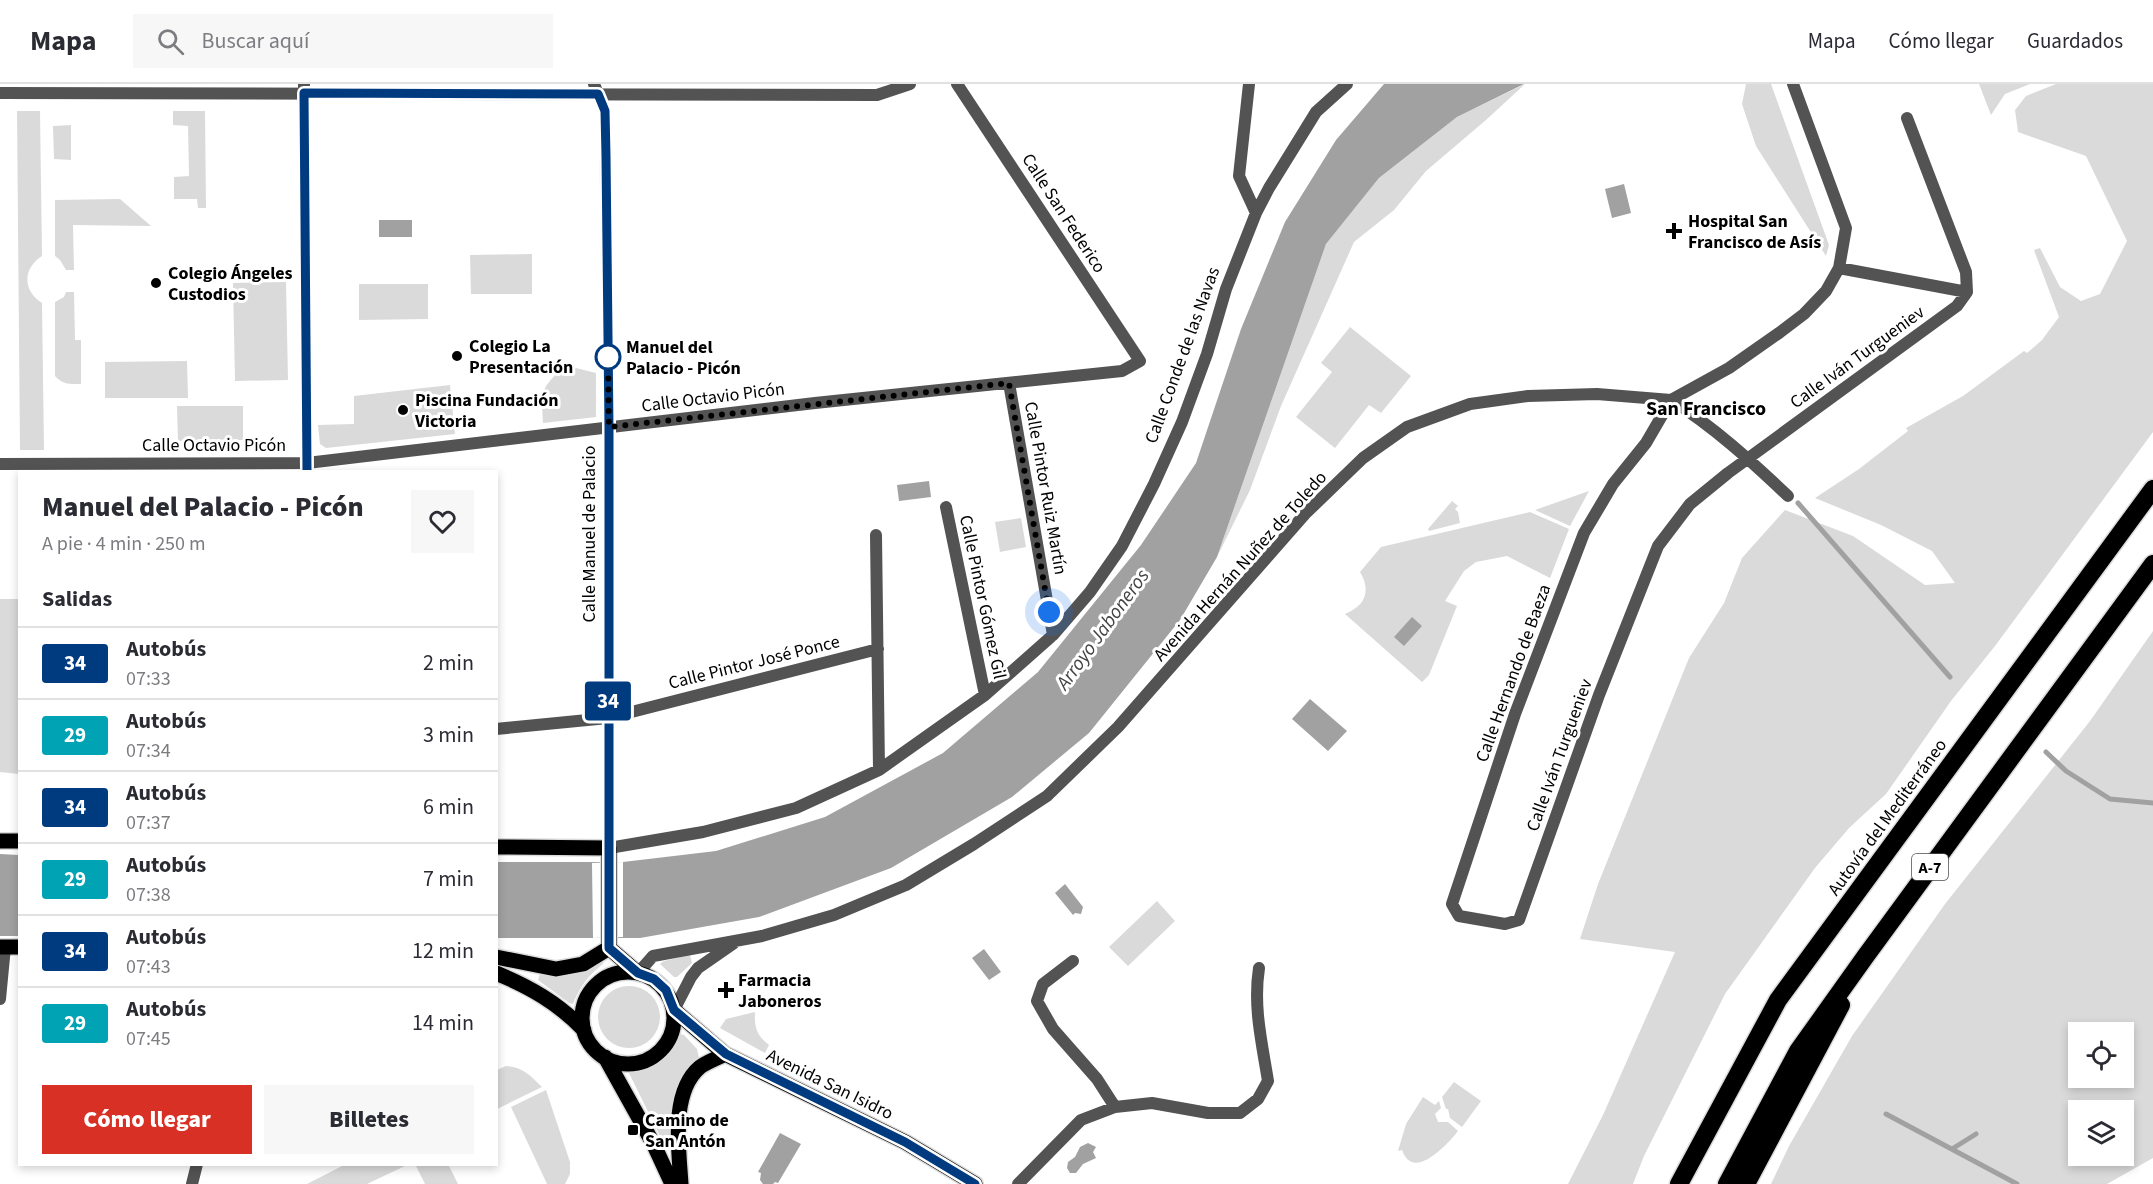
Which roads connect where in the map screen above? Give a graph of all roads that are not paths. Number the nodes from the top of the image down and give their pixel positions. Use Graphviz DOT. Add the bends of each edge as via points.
graph roads {
  1 [pos="910,84"];
  2 [pos="957,84"];
  3 [pos="1249,84"];
  4 [pos="1347,84"];
  5 [pos="1793,84"];
  6 [pos="152,88"];
  7 [pos="304,88"];
  8 [pos="596,89"];
  9 [pos="5,90"];
  10 [pos="1907,118"];
  11 [pos="1256,213"];
  12 [pos="1839,268"];
  13 [pos="1967,292"];
  14 [pos="1140,361"];
  15 [pos="1009,383"];
  16 [pos="1671,400"];
  17 [pos="609,427"];
  18 [pos="1748,458"];
  19 [pos="0,464"];
  20 [pos="79,467"];
  21 [pos="307,467"];
  22 [pos="2153,489"];
  23 [pos="1788,496"];
  24 [pos="946,507"];
  25 [pos="876,535"];
  26 [pos="2153,564"];
  27 [pos="1053,635"];
  28 [pos="878,649"];
  29 [pos="985,695"];
  30 [pos="608,718"];
  31 [pos="498,729"];
  32 [pos="879,770"];
  33 [pos="0,841"];
  34 [pos="18,841"];
  35 [pos="498,847"];
  36 [pos="608,855"];
  37 [pos="1519,920"];
  38 [pos="738,940"];
  39 [pos="608,943"];
  40 [pos="8,947"];
  41 [pos="498,957"];
  42 [pos="1865,957"];
  43 [pos="1073,961"];
  44 [pos="1259,968"];
  45 [pos="638,973"];
  46 [pos="498,974"];
  47 [pos="0,999"];
  48 [pos="674,1010"];
  49 [pos="584,1030"];
  50 [pos="726,1054"];
  51 [pos="605,1057"];
  52 [pos="1115,1107"];
  53 [pos="196,1166"];
  54 [pos="192,1184"];
  55 [pos="672,1184"];
  56 [pos="681,1184"];
  57 [pos="975,1184"];
  58 [pos="1018,1184"];
  59 [pos="1679,1184"];
  60 [pos="1727,1184"];
  61 [pos="1746,1184"];
  1 -- 8 [label="street" via="877,95"];
  2 -- 14 [label="street, Calle San Federico"];
  3 -- 11 [label="street" via="1239,176"];
  4 -- 11 [label="street, Calle Conde de las Navas" via="1316,112"];
  5 -- 12 [label="street" via="1846,228"];
  6 -- 7 [label="street"];
  6 -- 9 [label="street"];
  7 -- 8 [label="street"];
  7 -- 21 [label="street"];
  8 -- 17 [label="street, Calle Manuel de Palacio" via="605,111"];
  10 -- 13 [label="street" via="1966,272"];
  11 -- 27 [label="street, Calle Conde de las Navas" via="1182,422 1154,484 1122,546"];
  12 -- 13 [label="street"];
  12 -- 16 [label="street" via="1826,291 1804,314 1729,368"];
  13 -- 18 [label="street, Calle Iván Turgueniev" via="1957,306"];
  14 -- 15 [label="street, Calle Octavio Picón" via="1122,371"];
  15 -- 17 [label="street, Calle Octavio Picón"];
  15 -- 27 [label="street, Calle Pintor Ruiz Martín"];
  16 -- 18 [label="street"];
  16 -- 37 [label="street, Calle Hernando de Baeza" via="1584,533 1515,714 1452,904 1459,916 1505,924"];
  16 -- 38 [label="street, Avenida Hernán Nuñez de Toledo" via="1597,394 1528,396 1470,404 1407,427 1363,459 1305,514 1118,727 1047,796 906,885 834,915"];
  17 -- 21 [label="street, Calle Octavio Picón"];
  17 -- 30 [label="street, Calle Manuel de Palacio"];
  18 -- 23 [label="street"];
  18 -- 37 [label="street, Calle Iván Turgueniev" via="1690,504 1658,546 1599,695"];
  19 -- 20 [label="street, Calle Octavio Picón"];
  20 -- 21 [label="street, Calle Octavio Picón"];
  22 -- 59 [label="highway, Autovía del Mediterráneo / A-7" via="1778,1000"];
  24 -- 29 [label="street, Calle Pintor Gómez Gil"];
  25 -- 28 [label="street"];
  26 -- 42 [label="highway, A-7"];
  27 -- 29 [label="street, Calle Conde de las Navas"];
  28 -- 30 [label="street, Calle Pintor José Ponce"];
  28 -- 32 [label="street"];
  29 -- 32 [label="street, Calle Conde de las Navas"];
  30 -- 31 [label="street, Calle Pintor José Ponce"];
  30 -- 36 [label="street, Calle Manuel de Palacio"];
  32 -- 36 [label="street, Calle Conde de las Navas" via="796,808"];
  33 -- 34 [label="main road"];
  35 -- 36 [label="main road, Calle Conde de las Navas"];
  36 -- 39 [label="main road, Calle Manuel de Palacio"];
  38 -- 45 [label="street, Avenida Hernán Nuñez de Toledo" via="653,956"];
  38 -- 48 [label="street, Avenida Hernán Nuñez de Toledo" via="698,968"];
  39 -- 41 [label="main road" via="583,964 556,969"];
  39 -- 45 [label="main road"];
  40 -- 47 [label="street"];
  42 -- 60 [label="highway, A-7" via="1798,1051"];
  42 -- 61 [label="highway"];
  43 -- 52 [label="street" via="1043,984 1037,1001 1053,1029 1097,1079"];
  44 -- 52 [label="street" via="1257,1017 1268,1081 1258,1099 1240,1113 1208,1113 1152,1103"];
  45 -- 48 [label="main road" via="654,979 666,990"];
  45 -- 49 [label="main road" via="606,977 590,992 582,1012"];
  46 -- 49 [label="main road" via="528,986"];
  48 -- 50 [label="main road, Avenida San Isidro"];
  48 -- 51 [label="main road" via="673,1030 665,1047 650,1059 632,1065"];
  49 -- 51 [label="main road" via="591,1047"];
  50 -- 56 [label="main road" via="700,1067 684,1089 678,1125"];
  50 -- 57 [label="main road, Avenida San Isidro" via="905,1142"];
  51 -- 55 [label="main road"];
  52 -- 58 [label="street" via="1081,1120"];
  53 -- 54 [label="street"];
}
